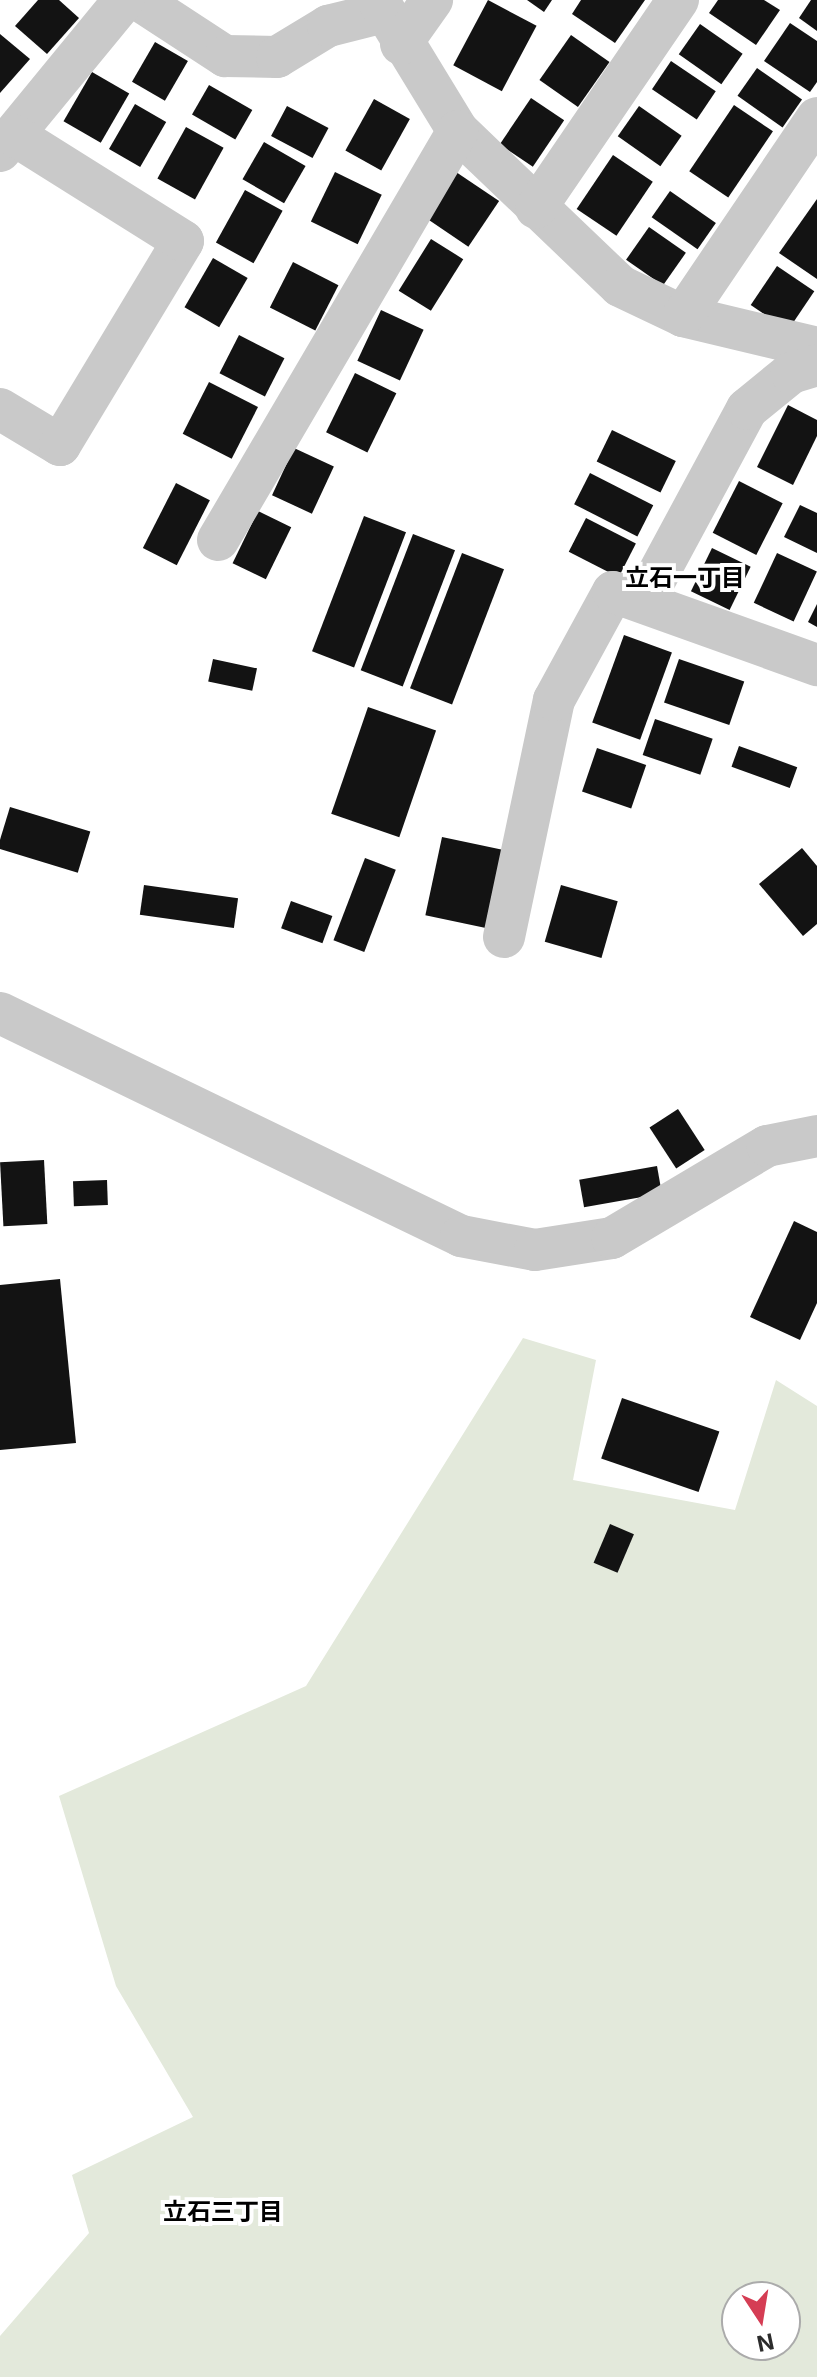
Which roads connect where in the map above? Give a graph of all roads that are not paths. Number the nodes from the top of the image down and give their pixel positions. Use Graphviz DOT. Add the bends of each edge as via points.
graph roads {
  1 [pos="124,0"];
  2 [pos="139,0"];
  3 [pos="432,0"];
  4 [pos="678,0"];
  5 [pos="387,19"];
  6 [pos="817,118"];
  7 [pos="458,131"];
  8 [pos="7,143"];
  9 [pos="536,208"];
  10 [pos="683,316"];
  11 [pos="817,348"];
  12 [pos="817,365"];
  13 [pos="0,409"];
  14 [pos="218,540"];
  15 [pos="643,602"];
  16 [pos="817,665"];
  17 [pos="504,937"];
  18 [pos="0,1013"];
  19 [pos="817,1136"];
  1 -- 8 [label="street"];
  2 -- 5 [label="street" via="225,56 277,57 328,26"];
  3 -- 5 [label="street"];
  4 -- 9 [label="street"];
  5 -- 7 [label="street"];
  6 -- 10 [label="street"];
  7 -- 9 [label="street"];
  7 -- 14 [label="street"];
  8 -- 13 [label="street" via="183,241 60,445"];
  9 -- 10 [label="street" via="620,286"];
  10 -- 11 [label="street"];
  12 -- 15 [label="street" via="791,373 747,409"];
  15 -- 16 [label="street"];
  15 -- 17 [label="street" via="613,592 554,700"];
  18 -- 19 [label="street" via="461,1236 535,1250 612,1238 767,1146"];
}
